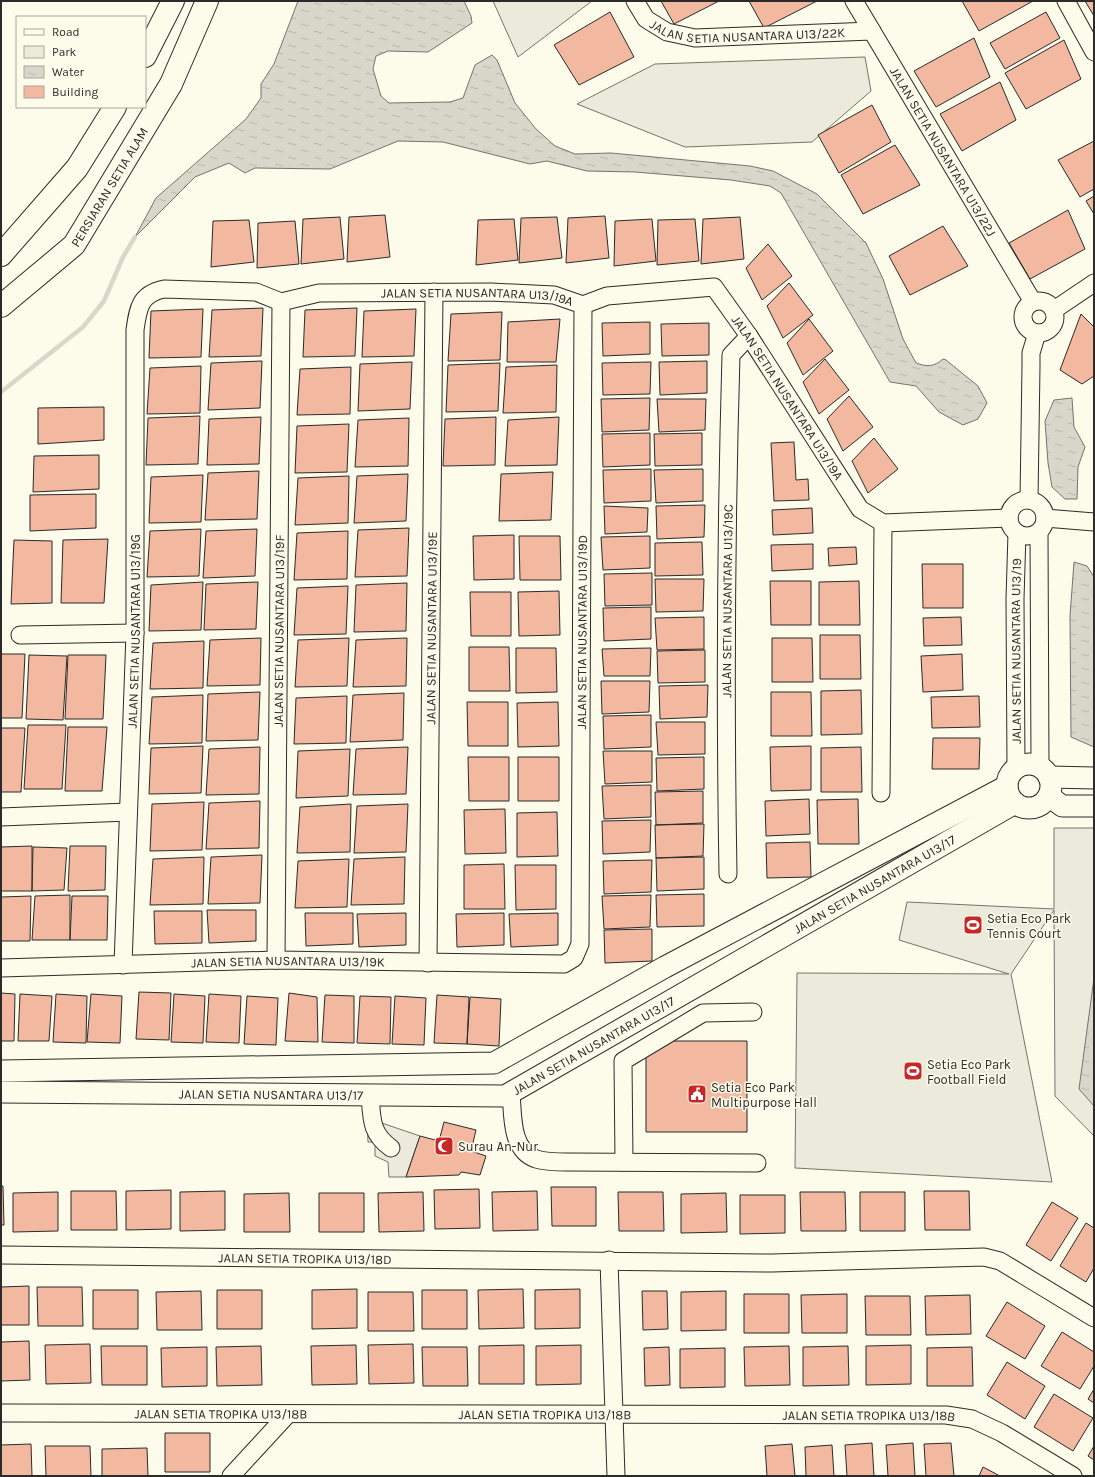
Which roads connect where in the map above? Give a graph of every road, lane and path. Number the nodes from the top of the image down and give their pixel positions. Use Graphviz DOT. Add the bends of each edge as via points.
graph roads {
  1 [pos="162,1"];
  2 [pos="172,1"];
  3 [pos="207,1"];
  4 [pos="635,1"];
  5 [pos="854,1"];
  6 [pos="1066,1"];
  7 [pos="872,31"];
  8 [pos="146,48"];
  9 [pos="1094,52"];
  10 [pos="146,54"];
  11 [pos="114,108"];
  12 [pos="1,255"];
  13 [pos="1094,283"];
  14 [pos="434,292"];
  15 [pos="281,302"];
  16 [pos="1033,302"];
  17 [pos="583,305"];
  18 [pos="1,306"];
  19 [pos="1054,310"];
  20 [pos="1037,333"];
  21 [pos="749,336"];
  22 [pos="1029,500"];
  23 [pos="1009,518"];
  24 [pos="1094,522"];
  25 [pos="883,523"];
  26 [pos="1042,525"];
  27 [pos="1017,533"];
  28 [pos="135,633"];
  29 [pos="20,635"];
  30 [pos="1094,778"];
  31 [pos="1046,780"];
  32 [pos="1013,786"];
  33 [pos="881,793"];
  34 [pos="1094,806"];
  35 [pos="128,812"];
  36 [pos="1,817"];
  37 [pos="728,874"];
  38 [pos="574,958"];
  39 [pos="276,960"];
  40 [pos="428,963"];
  41 [pos="123,965"];
  42 [pos="1,968"];
  43 [pos="753,1012"];
  44 [pos="1,1071"];
  45 [pos="1,1092"];
  46 [pos="511,1092"];
  47 [pos="370,1095"];
  48 [pos="391,1148"];
  49 [pos="624,1162"];
  50 [pos="757,1163"];
  51 [pos="1,1255"];
  52 [pos="609,1260"];
  53 [pos="1094,1318"];
  54 [pos="1,1413"];
  55 [pos="615,1413"];
  56 [pos="288,1414"];
  57 [pos="231,1476"];
  58 [pos="616,1476"];
  59 [pos="1073,1476"];
  1 -- 8 [label="highway"];
  2 -- 10 [label="highway"];
  3 -- 18 [label="highway, PERSIARAN SETIA ALAM" via="171,84 74,245"];
  4 -- 7 [label="street, JALAN SETIA NUSANTARA U13/22K" via="646,19 668,32 695,38"];
  5 -- 7 [label="street, JALAN SETIA NUSANTARA U13/22J"];
  6 -- 9 [label="street"];
  7 -- 16 [label="street, JALAN SETIA NUSANTARA U13/22J"];
  11 -- 12 [label="highway" via="77,168"];
  13 -- 19 [label="street"];
  14 -- 15 [label="street, JALAN SETIA NUSANTARA U13/19A" via="319,293"];
  14 -- 17 [label="street, JALAN SETIA NUSANTARA U13/19A" via="554,295"];
  14 -- 40 [label="street, JALAN SETIA NUSANTARA U13/19E"];
  15 -- 28 [label="street, JALAN SETIA NUSANTARA U13/19G" via="256,292 164,289 153,291 143,299 137,313 135,330"];
  15 -- 39 [label="street, JALAN SETIA NUSANTARA U13/19F"];
  16 -- 19 [label="street" via="1047,303"];
  16 -- 20 [label="street" via="1025,309 1023,319 1028,328"];
  17 -- 21 [label="street, JALAN SETIA NUSANTARA U13/19A" via="607,296 714,287"];
  17 -- 38 [label="street, JALAN SETIA NUSANTARA U13/19D" via="580,944"];
  19 -- 20 [label="street" via="1054,325 1047,332"];
  20 -- 22 [label="street" via="1031,366"];
  21 -- 25 [label="street, JALAN SETIA NUSANTARA U13/19A" via="860,509"];
  21 -- 37 [label="street, JALAN SETIA NUSANTARA U13/19C" via="731,355 726,751"];
  22 -- 23 [label="street" via="1018,503"];
  22 -- 26 [label="street" via="1039,504 1045,513"];
  23 -- 25 [label="street"];
  23 -- 27 [label="street"];
  24 -- 26 [label="street"];
  25 -- 33 [label="street"];
  26 -- 27 [label="street" via="1028,536"];
  26 -- 31 [label="street, JALAN SETIA NUSANTARA U13/19"];
  27 -- 32 [label="street, JALAN SETIA NUSANTARA U13/19"];
  28 -- 29 [label="street"];
  28 -- 35 [label="street, JALAN SETIA NUSANTARA U13/19G"];
  30 -- 31 [label="main road"];
  31 -- 32 [label="main road" via="1025,764"];
  31 -- 32 [label="main road" via="1042,804 1034,808 1024,808"];
  31 -- 34 [label="main road" via="1062,806"];
  32 -- 44 [label="main road, JALAN SETIA NUSANTARA U13/17" via="666,967 494,1063"];
  32 -- 46 [label="main road, JALAN SETIA NUSANTARA U13/17"];
  35 -- 36 [label="street"];
  35 -- 41 [label="street, JALAN SETIA NUSANTARA U13/19G"];
  38 -- 40 [label="street, JALAN SETIA NUSANTARA U13/19K" via="564,964"];
  39 -- 40 [label="street, JALAN SETIA NUSANTARA U13/19K"];
  39 -- 41 [label="street, JALAN SETIA NUSANTARA U13/19K"];
  41 -- 42 [label="street, JALAN SETIA NUSANTARA U13/19K"];
  43 -- 49 [label="street" via="703,1013 623,1061"];
  45 -- 47 [label="main road, JALAN SETIA NUSANTARA U13/17"];
  46 -- 47 [label="main road, JALAN SETIA NUSANTARA U13/17" via="505,1096"];
  46 -- 49 [label="street" via="515,1135 524,1150 534,1158 567,1162"];
  47 -- 48 [label="street" via="375,1131 383,1143"];
  49 -- 50 [label="street"];
  51 -- 52 [label="street, JALAN SETIA TROPIKA U13/18D"];
  52 -- 53 [label="street, JALAN SETIA TROPIKA U13/18D" via="772,1263 984,1257 1000,1261"];
  52 -- 55 [label="street"];
  54 -- 56 [label="street, JALAN SETIA TROPIKA U13/18B"];
  55 -- 56 [label="street, JALAN SETIA TROPIKA U13/18B"];
  55 -- 58 [label="street"];
  55 -- 59 [label="street, JALAN SETIA TROPIKA U13/18B" via="946,1415 972,1419 1002,1433"];
  56 -- 57 [label="street"];
}
